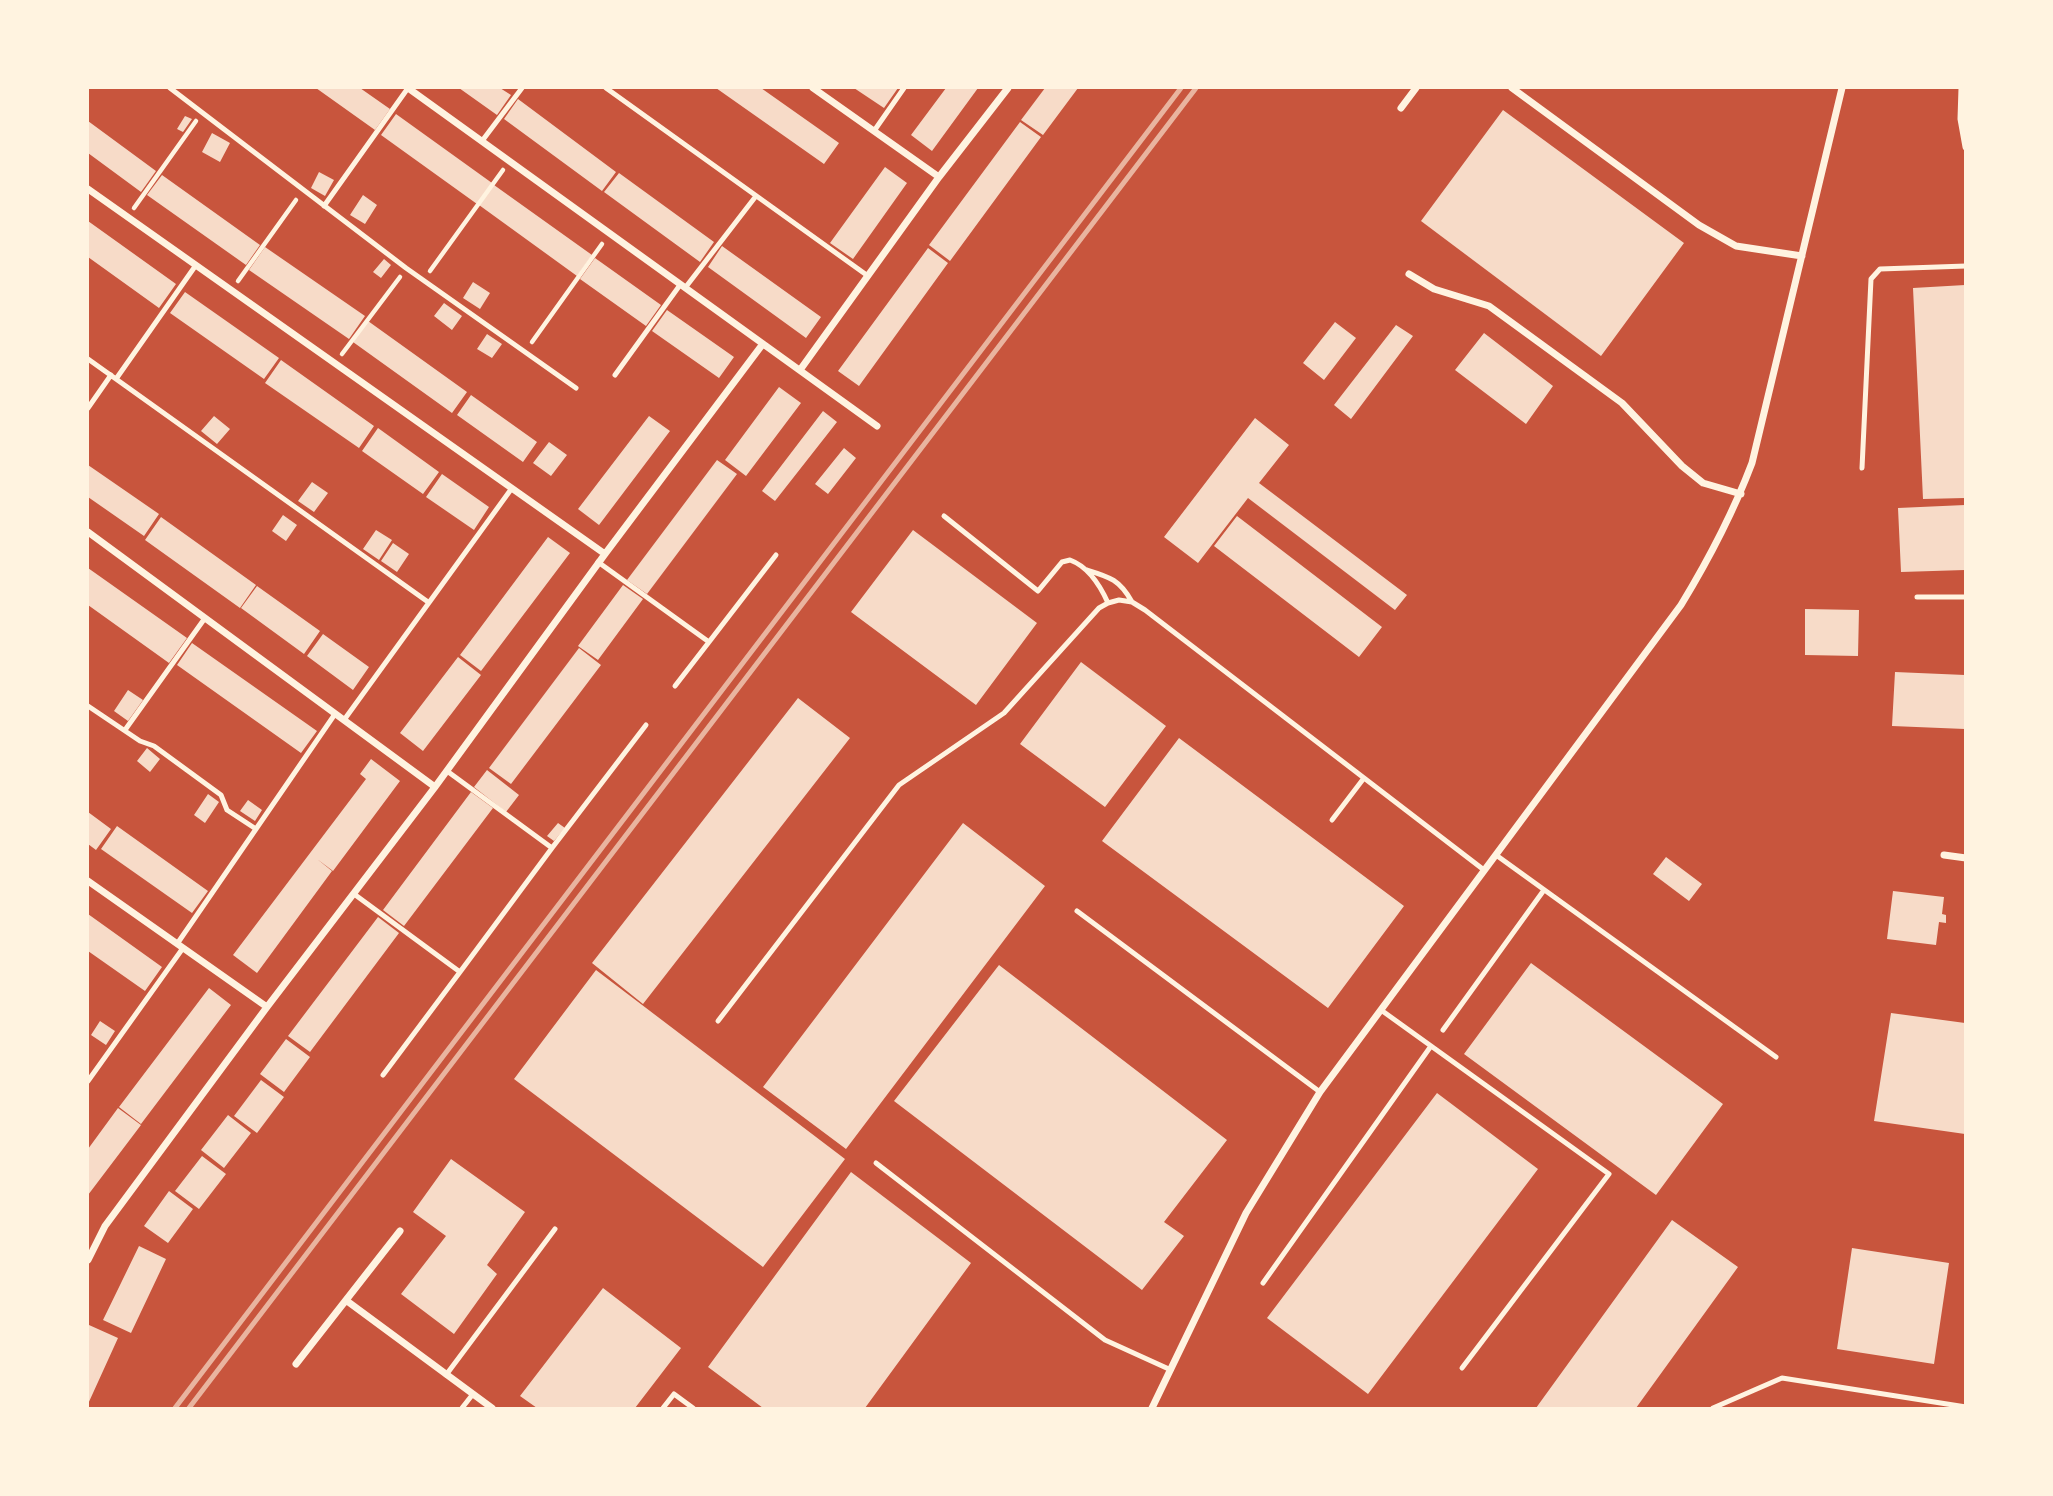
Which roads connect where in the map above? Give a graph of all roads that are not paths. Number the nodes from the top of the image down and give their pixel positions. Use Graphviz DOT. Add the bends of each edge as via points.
graph roads {
  1 [pos="170,88"];
  2 [pos="408,88"];
  3 [pos="522,88"];
  4 [pos="606,88"];
  5 [pos="813,88"];
  6 [pos="904,88"];
  7 [pos="1008,88"];
  8 [pos="1416,88"];
  9 [pos="1512,88"];
  10 [pos="1842,88"];
  11 [pos="1962,88"];
  12 [pos="1401,108"];
  13 [pos="874,131"];
  14 [pos="482,141"];
  15 [pos="1965,147"];
  16 [pos="939,177"];
  17 [pos="88,189"];
  18 [pos="757,196"];
  19 [pos="324,206"];
  20 [pos="1802,256"];
  21 [pos="196,265"];
  22 [pos="1965,266"];
  23 [pos="1409,274"];
  24 [pos="868,276"];
  25 [pos="683,286"];
  26 [pos="762,345"];
  27 [pos="88,359"];
  28 [pos="800,370"];
  29 [pos="615,375"];
  30 [pos="113,377"];
  31 [pos="576,388"];
  32 [pos="88,408"];
  33 [pos="877,426"];
  34 [pos="1862,468"];
  35 [pos="512,488"];
  36 [pos="1741,494"];
  37 [pos="944,516"];
  38 [pos="88,532"];
  39 [pos="605,554"];
  40 [pos="776,555"];
  41 [pos="598,562"];
  42 [pos="1087,570"];
  43 [pos="1917,597"];
  44 [pos="1965,597"];
  45 [pos="428,602"];
  46 [pos="1132,602"];
  47 [pos="1108,603"];
  48 [pos="205,618"];
  49 [pos="709,642"];
  50 [pos="675,686"];
  51 [pos="88,706"];
  52 [pos="335,714"];
  53 [pos="344,720"];
  54 [pos="646,725"];
  55 [pos="125,730"];
  56 [pos="447,771"];
  57 [pos="1364,778"];
  58 [pos="435,787"];
  59 [pos="1332,820"];
  60 [pos="256,829"];
  61 [pos="552,848"];
  62 [pos="1496,855"];
  63 [pos="1944,855"];
  64 [pos="1965,858"];
  65 [pos="1484,870"];
  66 [pos="88,881"];
  67 [pos="1545,890"];
  68 [pos="354,894"];
  69 [pos="1077,911"];
  70 [pos="180,946"];
  71 [pos="460,972"];
  72 [pos="267,1007"];
  73 [pos="1381,1010"];
  74 [pos="718,1021"];
  75 [pos="1443,1030"];
  76 [pos="1431,1046"];
  77 [pos="1776,1057"];
  78 [pos="383,1075"];
  79 [pos="88,1081"];
  80 [pos="1320,1092"];
  81 [pos="876,1163"];
  82 [pos="555,1229"];
  83 [pos="400,1231"];
  84 [pos="88,1260"];
  85 [pos="1264,1283"];
  86 [pos="347,1301"];
  87 [pos="296,1364"];
  88 [pos="1462,1368"];
  89 [pos="1171,1370"];
  90 [pos="446,1375"];
  91 [pos="473,1394"];
  92 [pos="1965,1407"];
  93 [pos="462,1409"];
  94 [pos="492,1409"];
  95 [pos="663,1409"];
  96 [pos="693,1409"];
  97 [pos="1152,1409"];
  98 [pos="1713,1409"];
  1 -- 19 [label="lane"];
  2 -- 14 [label="street"];
  2 -- 19 [label="lane"];
  3 -- 14 [label="lane"];
  4 -- 18 [label="lane"];
  5 -- 13 [label="street"];
  6 -- 13 [label="lane"];
  7 -- 16 [label="street"];
  8 -- 12 [label="street"];
  9 -- 20 [label="street" via="1699,225 1736,246"];
  10 -- 20 [label="street"];
  11 -- 15 [label="street"];
  13 -- 16 [label="street"];
  14 -- 25 [label="street"];
  16 -- 24 [label="street"];
  17 -- 21 [label="street"];
  18 -- 24 [label="lane"];
  18 -- 25 [label="lane"];
  19 -- 31 [label="lane"];
  20 -- 36 [label="street"];
  21 -- 30 [label="lane"];
  21 -- 35 [label="street"];
  22 -- 34 [label="lane" via="1880,270 1871,279"];
  23 -- 36 [label="street" via="1434,289 1489,306 1622,403 1703,483"];
  24 -- 28 [label="street"];
  25 -- 26 [label="street"];
  25 -- 29 [label="lane"];
  26 -- 28 [label="street"];
  26 -- 39 [label="street"];
  27 -- 30 [label="lane"];
  28 -- 33 [label="street"];
  30 -- 32 [label="lane"];
  30 -- 45 [label="lane"];
  35 -- 39 [label="street"];
  35 -- 45 [label="lane"];
  36 -- 62 [label="street" via="1681,605"];
  37 -- 42 [label="lane" via="1038,591 1062,562 1070,560"];
  38 -- 48 [label="street"];
  39 -- 41 [label="street"];
  40 -- 49 [label="lane"];
  41 -- 49 [label="lane"];
  41 -- 56 [label="street"];
  42 -- 46 [label="lane" via="1111,577 1124,587"];
  42 -- 47 [label="lane"];
  43 -- 44 [label="lane"];
  45 -- 53 [label="lane"];
  46 -- 47 [label="lane"];
  46 -- 57 [label="lane"];
  47 -- 74 [label="lane" via="1089,617 1004,713 899,785"];
  48 -- 52 [label="street"];
  48 -- 55 [label="lane"];
  49 -- 50 [label="lane"];
  51 -- 55 [label="lane"];
  52 -- 53 [label="street"];
  52 -- 60 [label="lane"];
  53 -- 58 [label="street"];
  54 -- 61 [label="lane"];
  55 -- 60 [label="lane" via="221,795 227,810"];
  56 -- 58 [label="street"];
  56 -- 61 [label="lane"];
  57 -- 59 [label="lane"];
  57 -- 65 [label="lane"];
  58 -- 68 [label="street"];
  60 -- 70 [label="lane"];
  61 -- 71 [label="lane"];
  62 -- 65 [label="street"];
  62 -- 67 [label="lane"];
  63 -- 64 [label="street"];
  65 -- 73 [label="street"];
  66 -- 70 [label="street"];
  67 -- 75 [label="lane"];
  67 -- 77 [label="lane"];
  68 -- 71 [label="lane"];
  68 -- 72 [label="street"];
  69 -- 80 [label="lane"];
  70 -- 72 [label="street"];
  70 -- 79 [label="lane"];
  71 -- 78 [label="lane"];
  72 -- 84 [label="street" via="105,1226"];
  73 -- 76 [label="lane"];
  73 -- 80 [label="street"];
  76 -- 85 [label="lane"];
  76 -- 88 [label="lane" via="1609,1174"];
  80 -- 89 [label="street" via="1245,1213"];
  81 -- 89 [label="lane" via="1105,1340"];
  82 -- 90 [label="lane"];
  83 -- 86 [label="street"];
  86 -- 87 [label="street"];
  86 -- 90 [label="street"];
  89 -- 97 [label="street"];
  90 -- 91 [label="street"];
  91 -- 93 [label="lane"];
  91 -- 94 [label="street"];
  92 -- 98 [label="lane" via="1782,1378"];
  95 -- 96 [label="lane" via="674,1394"];
}
